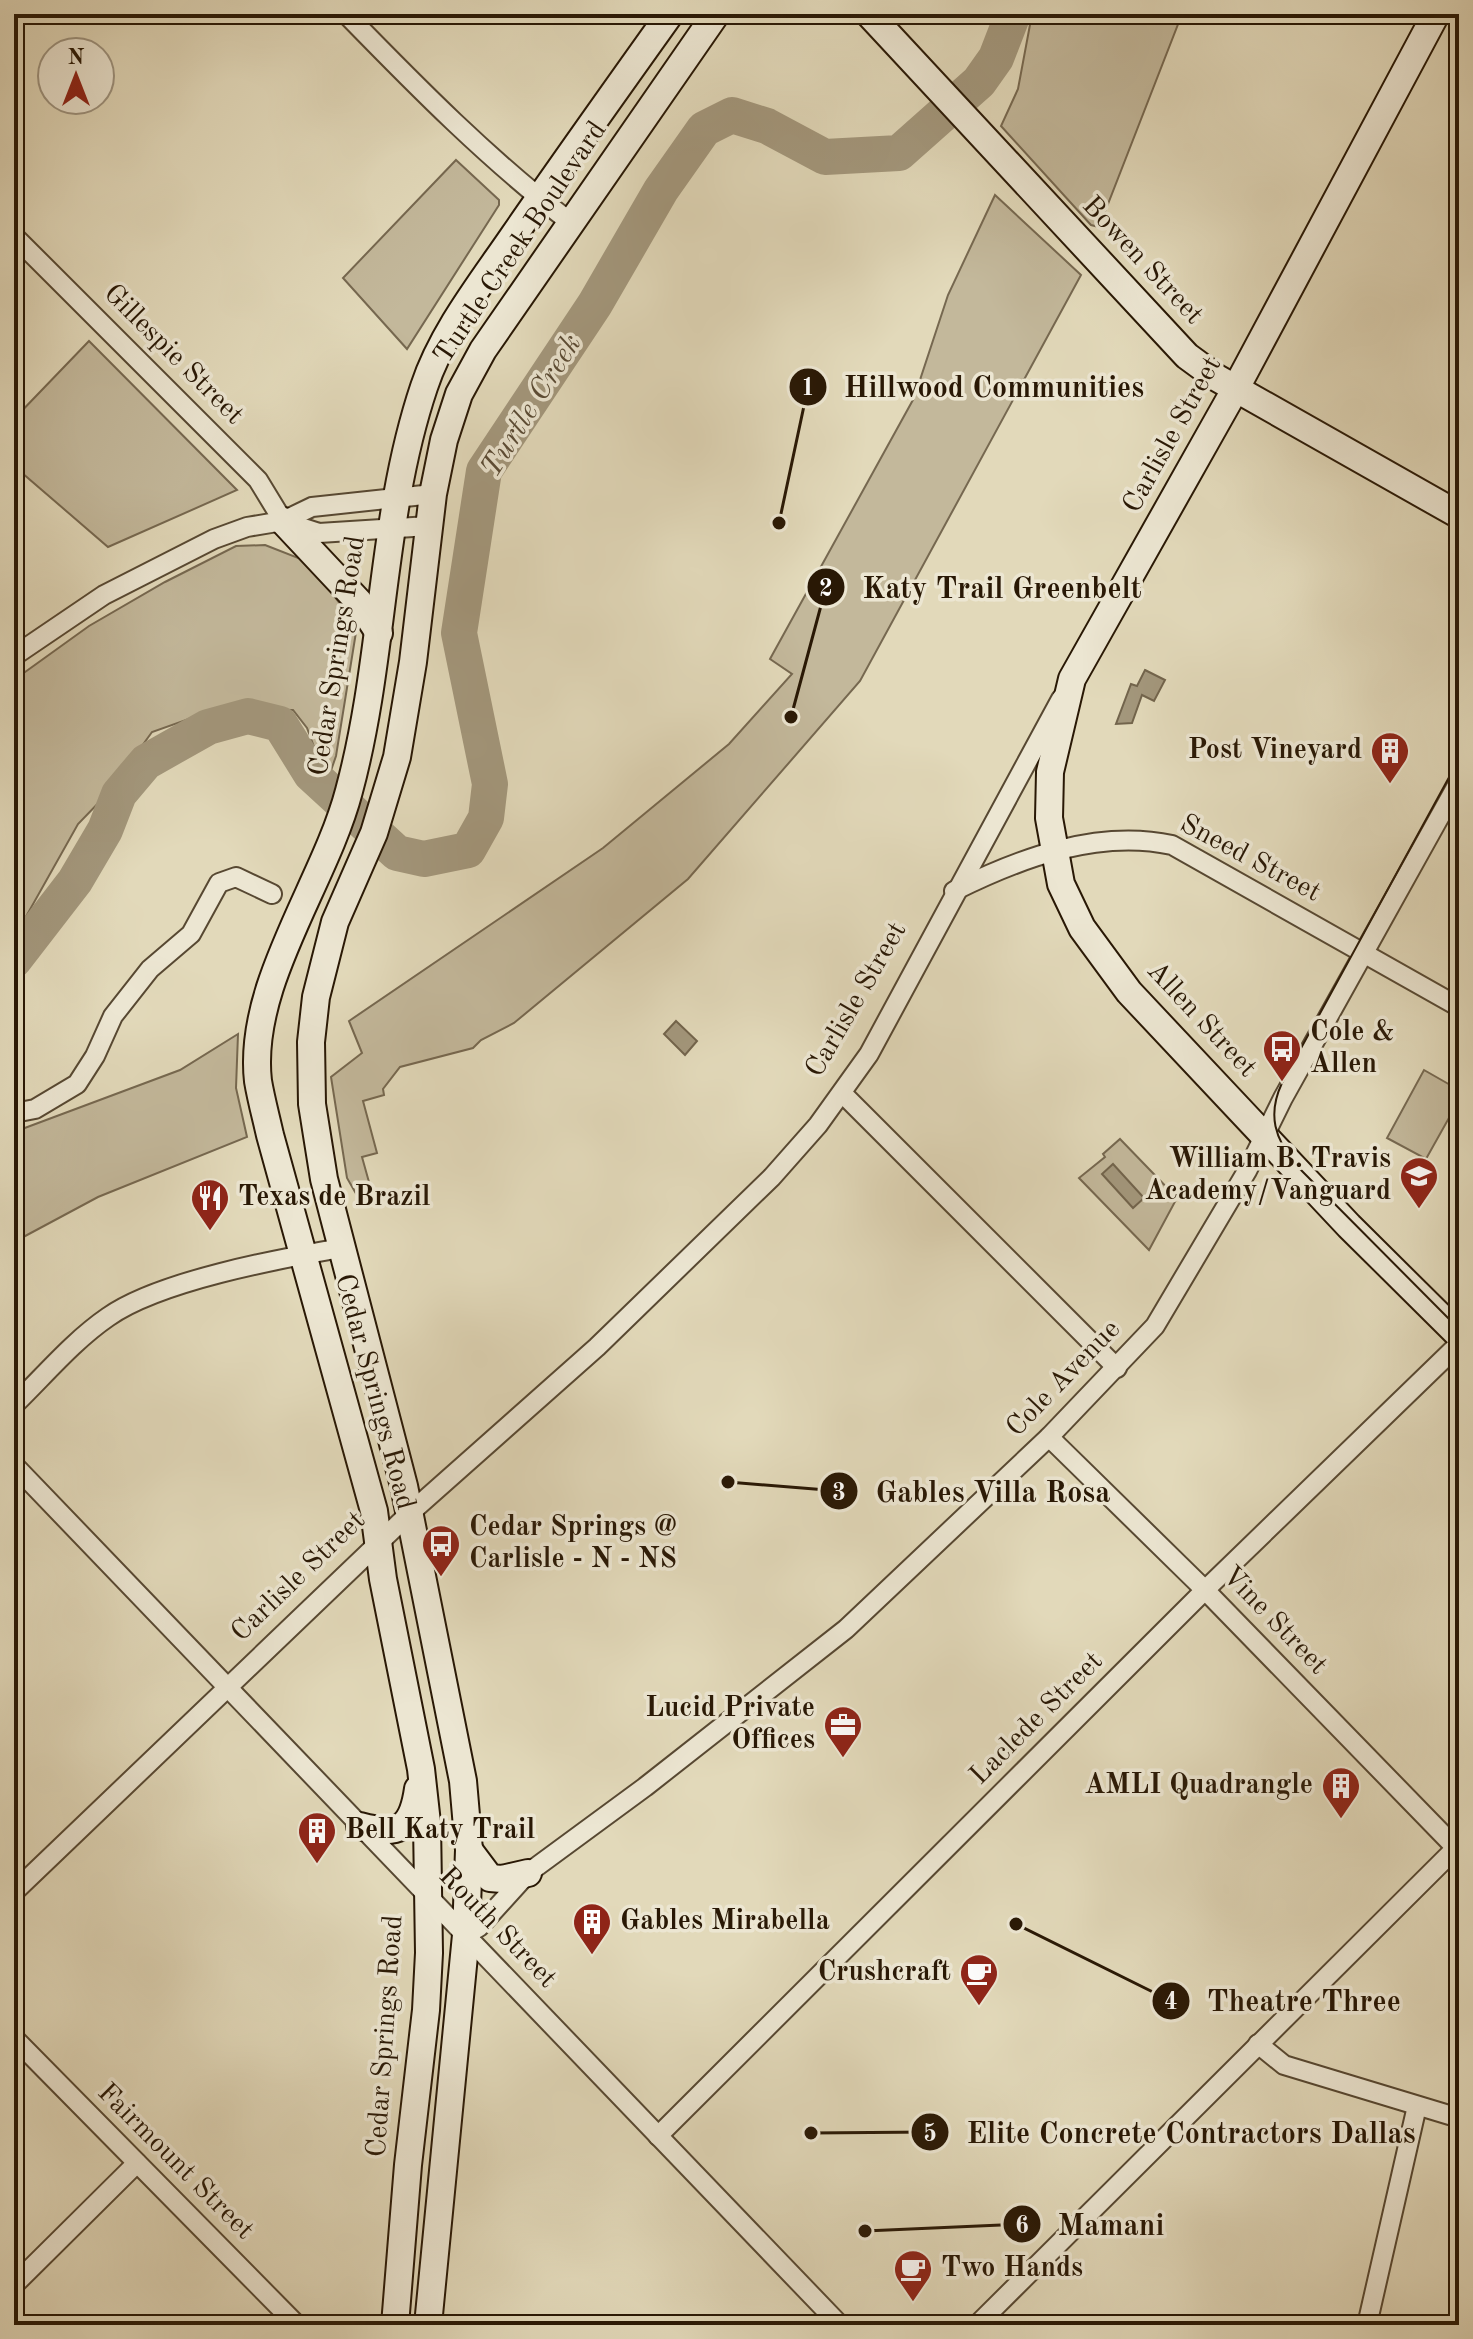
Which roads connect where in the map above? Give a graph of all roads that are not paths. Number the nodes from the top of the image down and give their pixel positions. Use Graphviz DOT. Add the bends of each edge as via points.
graph roads {
  1 [pos="346,14"];
  2 [pos="670,14"];
  3 [pos="716,14"];
  4 [pos="869,14"];
  5 [pos="1436,14"];
  6 [pos="539,198"];
  7 [pos="570,222"];
  8 [pos="14,236"];
  9 [pos="1236,388"];
  10 [pos="433,494"];
  11 [pos="397,495"];
  12 [pos="1459,515"];
  13 [pos="283,521"];
  14 [pos="429,526"];
  15 [pos="391,528"];
  16 [pos="379,633"];
  17 [pos="14,656"];
  18 [pos="1072,679"];
  19 [pos="1459,782"];
  20 [pos="1053,853"];
  21 [pos="954,891"];
  22 [pos="272,894"];
  23 [pos="1366,954"];
  24 [pos="1459,1007"];
  25 [pos="843,1094"];
  26 [pos="14,1113"];
  27 [pos="1265,1136"];
  28 [pos="341,1248"];
  29 [pos="305,1254"];
  30 [pos="1459,1335"];
  31 [pos="1459,1344"];
  32 [pos="1117,1368"];
  33 [pos="14,1405"];
  34 [pos="1049,1437"];
  35 [pos="14,1465"];
  36 [pos="410,1513"];
  37 [pos="379,1544"];
  38 [pos="1205,1590"];
  39 [pos="231,1687"];
  40 [pos="421,1769"];
  41 [pos="360,1826"];
  42 [pos="1458,1846"];
  43 [pos="469,1850"];
  44 [pos="528,1873"];
  45 [pos="14,1892"];
  46 [pos="428,1897"];
  47 [pos="466,1935"];
  48 [pos="14,2038"];
  49 [pos="1258,2044"];
  50 [pos="1417,2106"];
  51 [pos="1459,2118"];
  52 [pos="658,2136"];
  53 [pos="137,2163"];
  54 [pos="14,2285"];
  55 [pos="297,2325"];
  56 [pos="395,2325"];
  57 [pos="428,2325"];
  58 [pos="840,2325"];
  59 [pos="977,2325"];
  60 [pos="1367,2325"];
  1 -- 6 [label="street" via="453,124"];
  2 -- 6 [label="main road, Turtle Creek Boulevard"];
  3 -- 7 [label="main road, Turtle Creek Boulevard"];
  4 -- 9 [label="main road, Bowen Street" via="1160,331"];
  5 -- 9 [label="main road, Carlisle Street"];
  6 -- 7 [label="street"];
  6 -- 11 [label="main road, Turtle Creek Boulevard" via="428,374"];
  7 -- 10 [label="main road, Turtle Creek Boulevard" via="459,394"];
  8 -- 13 [label="street, Gillespie Street" via="258,480"];
  9 -- 12 [label="main road, Bowen Street"];
  9 -- 18 [label="main road, Carlisle Street"];
  10 -- 11 [label="street"];
  10 -- 14 [label="main road, Cedar Springs Road"];
  11 -- 13 [label="street" via="312,507"];
  11 -- 15 [label="main road, Cedar Springs Road"];
  13 -- 15 [label="street" via="319,533"];
  13 -- 16 [label="main road" via="359,602"];
  13 -- 17 [label="street" via="247,527 177,557 64,619"];
  14 -- 15 [label="street"];
  14 -- 28 [label="main road, Cedar Springs Road" via="397,757 374,833 324,959 311,1042 312,1104"];
  15 -- 16 [label="main road, Cedar Springs Road"];
  16 -- 29 [label="main road, Cedar Springs Road" via="349,792 288,942 260,1039 258,1079"];
  18 -- 20 [label="main road, Allen Street" via="1050,772"];
  18 -- 21 [label="street, Carlisle Street"];
  19 -- 23 [label="street, Cole Avenue"];
  20 -- 21 [label="street, Sneed Street"];
  20 -- 23 [label="street, Sneed Street" via="1107,839 1172,845"];
  20 -- 27 [label="main road, Allen Street" via="1077,917 1105,960"];
  21 -- 25 [label="street, Carlisle Street"];
  22 -- 26 [label="street" via="246,879 219,883 191,934 150,969 113,1016 77,1084 35,1109"];
  23 -- 24 [label="street, Sneed Street"];
  23 -- 27 [label="street, Cole Avenue"];
  25 -- 32 [label="street"];
  25 -- 36 [label="street, Carlisle Street" via="772,1177 597,1347"];
  27 -- 30 [label="main road, Allen Street"];
  27 -- 32 [label="street, Cole Avenue" via="1155,1326"];
  28 -- 29 [label="street"];
  28 -- 36 [label="main road, Cedar Springs Road"];
  29 -- 33 [label="street" via="123,1307"];
  29 -- 37 [label="main road, Cedar Springs Road" via="353,1425"];
  31 -- 38 [label="street, Laclede Street"];
  32 -- 34 [label="street, Cole Avenue"];
  34 -- 38 [label="street, Vine Street"];
  34 -- 44 [label="street, Cole Avenue" via="803,1666"];
  35 -- 39 [label="street, Routh Street"];
  36 -- 37 [label="street, Carlisle Street"];
  36 -- 43 [label="main road, Cedar Springs Road" via="454,1728"];
  37 -- 39 [label="street, Carlisle Street"];
  37 -- 40 [label="main road, Cedar Springs Road"];
  38 -- 42 [label="street, Vine Street"];
  38 -- 52 [label="street, Laclede Street"];
  39 -- 41 [label="street, Routh Street"];
  39 -- 45 [label="street, Carlisle Street"];
  40 -- 41 [label="main road" via="408,1822 390,1832"];
  40 -- 46 [label="main road, Cedar Springs Road"];
  41 -- 46 [label="street, Routh Street"];
  42 -- 49 [label="street"];
  43 -- 44 [label="main road" via="490,1878"];
  43 -- 47 [label="main road, Cedar Springs Road"];
  44 -- 47 [label="street, Cole Avenue"];
  46 -- 47 [label="street, Routh Street"];
  46 -- 56 [label="main road, Cedar Springs Road" via="426,2010"];
  47 -- 52 [label="street, Routh Street"];
  47 -- 57 [label="main road, Cedar Springs Road"];
  48 -- 53 [label="street, Fairmount Street"];
  49 -- 50 [label="street" via="1284,2065"];
  49 -- 59 [label="street"];
  50 -- 51 [label="street"];
  50 -- 60 [label="street"];
  52 -- 58 [label="street, Routh Street"];
  53 -- 54 [label="street"];
  53 -- 55 [label="street, Fairmount Street"];
}
